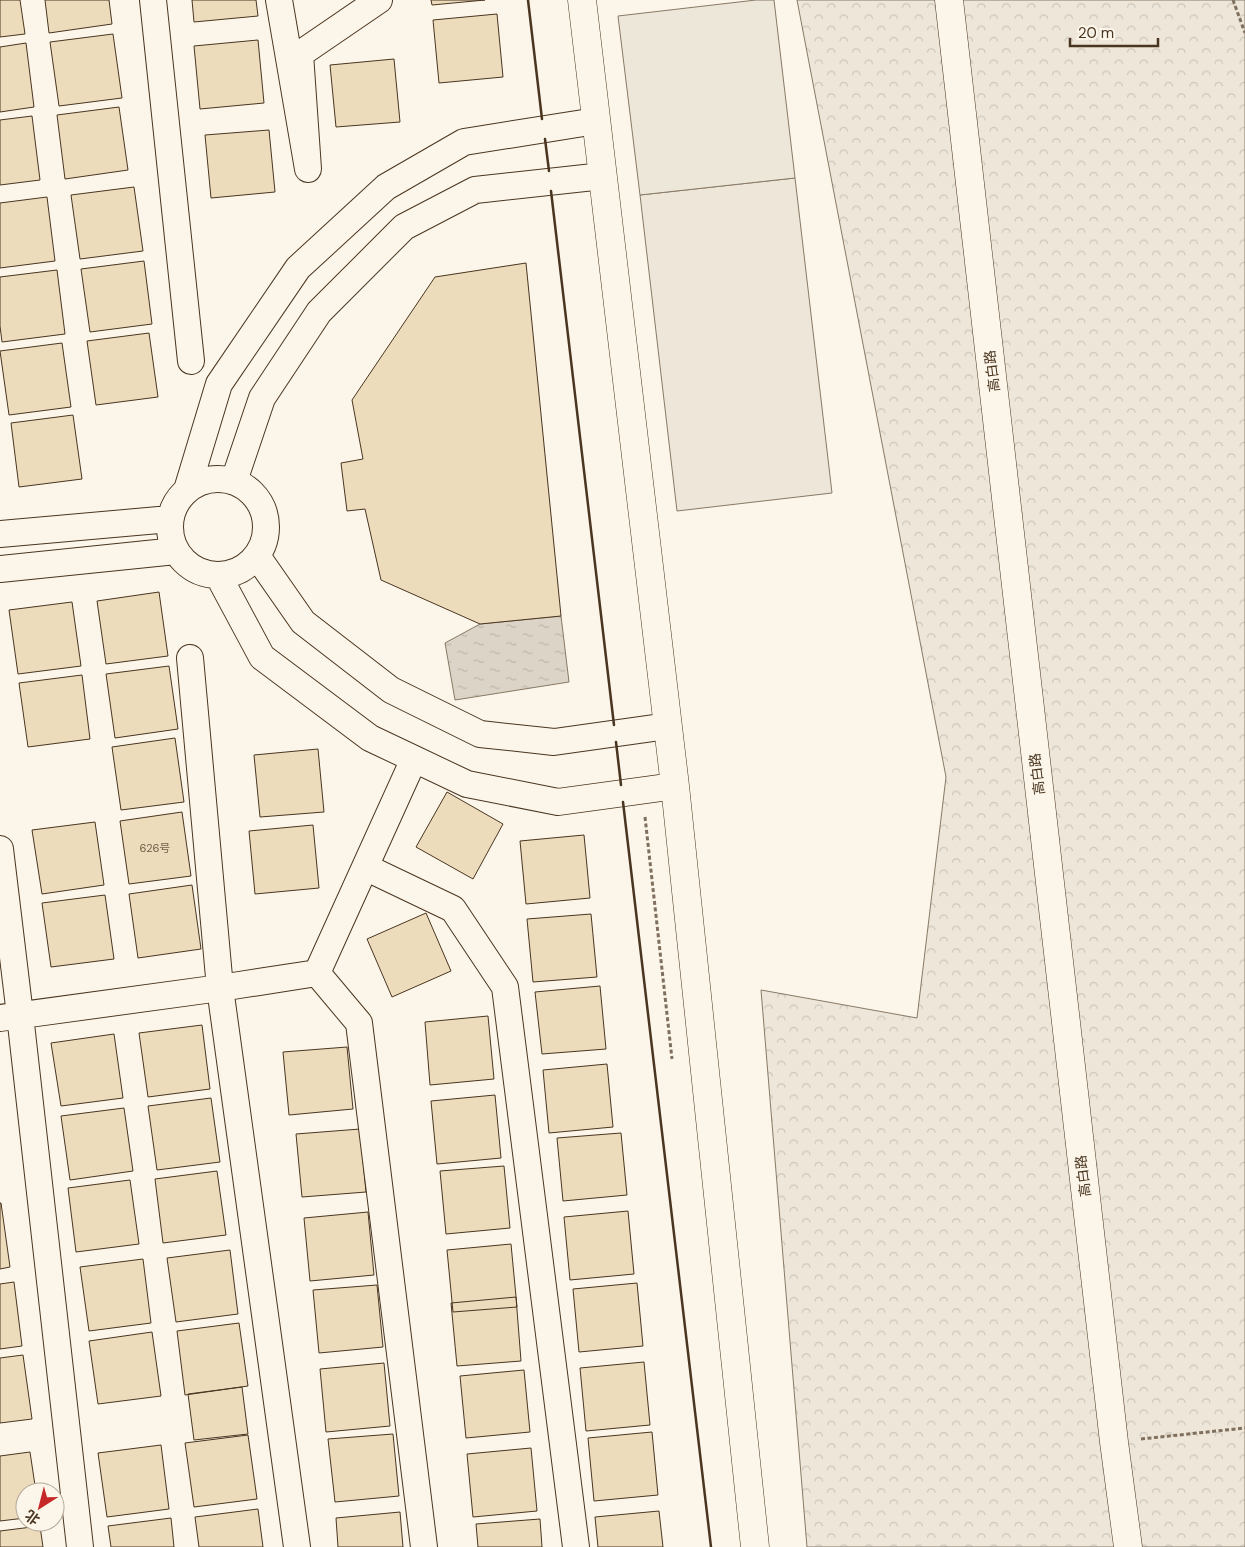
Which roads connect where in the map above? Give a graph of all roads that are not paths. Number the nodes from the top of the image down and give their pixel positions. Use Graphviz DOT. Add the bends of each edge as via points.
graph roads {
  1 [pos="153,0"];
  2 [pos="279,0"];
  3 [pos="379,0"];
  4 [pos="582,0"];
  5 [pos="949,0"];
  6 [pos="596,121"];
  7 [pos="603,176"];
  8 [pos="191,361"];
  9 [pos="234,481"];
  10 [pos="187,490"];
  11 [pos="170,518"];
  12 [pos="0,534"];
  13 [pos="176,551"];
  14 [pos="257,556"];
  15 [pos="0,569"];
  16 [pos="218,575"];
  17 [pos="190,658"];
  18 [pos="668,726"];
  19 [pos="414,758"];
  20 [pos="675,786"];
  21 [pos="0,849"];
  22 [pos="365,867"];
  23 [pos="317,973"];
  24 [pos="220,988"];
  25 [pos="10,1016"];
  26 [pos="80,1547"];
  27 [pos="297,1547"];
  28 [pos="424,1547"];
  29 [pos="576,1547"];
  30 [pos="755,1547"];
  31 [pos="1128,1547"];
  1 -- 8 [label="street"];
  2 -- 3 [label="street" via="308,169 300,54"];
  4 -- 6 [label="street"];
  5 -- 31 [label="street, 高白路"];
  6 -- 7 [label="street"];
  6 -- 10 [label="street" via="464,142 386,187 298,268 219,384"];
  7 -- 9 [label="street" via="475,190 404,227 319,312 262,398"];
  7 -- 18 [label="street"];
  9 -- 10 [label="street" via="217,479 201,482"];
  9 -- 14 [label="street" via="258,499 264,513 264,542"];
  10 -- 11 [label="street" via="176,503"];
  11 -- 12 [label="street"];
  11 -- 13 [label="street"];
  13 -- 15 [label="street"];
  13 -- 16 [label="street" via="187,564 202,572"];
  14 -- 16 [label="street" via="233,573"];
  14 -- 18 [label="street" via="303,622 391,690 480,734 554,742"];
  16 -- 19 [label="street" via="262,657 370,738"];
  17 -- 24 [label="street"];
  18 -- 20 [label="street"];
  19 -- 20 [label="street" via="467,784 558,802"];
  19 -- 22 [label="street"];
  20 -- 30 [label="street"];
  21 -- 25 [label="street"];
  22 -- 23 [label="street"];
  22 -- 29 [label="street" via="453,909 504,987"];
  23 -- 24 [label="street"];
  23 -- 28 [label="street" via="359,1022"];
  24 -- 25 [label="street"];
  24 -- 27 [label="street"];
  25 -- 26 [label="street"];
}
